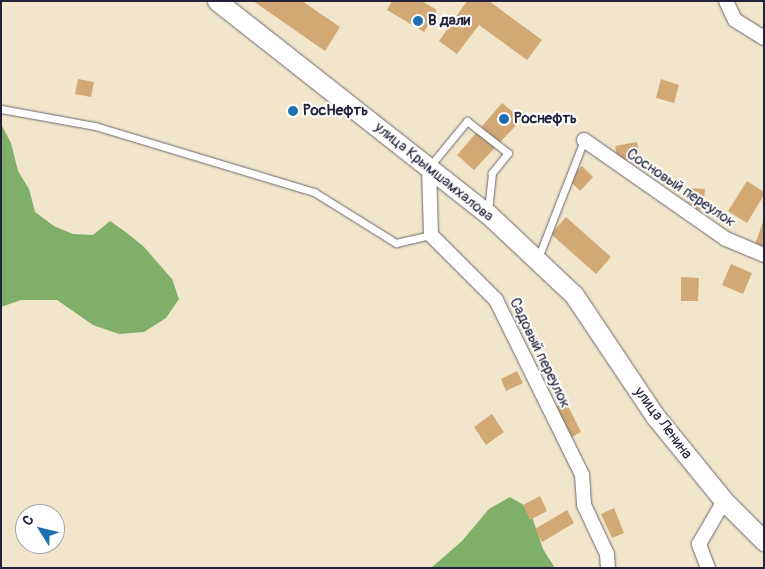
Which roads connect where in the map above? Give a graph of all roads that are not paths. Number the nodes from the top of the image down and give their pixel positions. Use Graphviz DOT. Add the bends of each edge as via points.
graph roads {
  1 [pos="217,1"];
  2 [pos="726,1"];
  3 [pos="764,38"];
  4 [pos="1,109"];
  5 [pos="584,140"];
  6 [pos="429,167"];
  7 [pos="488,214"];
  8 [pos="431,235"];
  9 [pos="764,255"];
  10 [pos="537,261"];
  11 [pos="574,295"];
  12 [pos="724,501"];
  13 [pos="763,540"];
  14 [pos="608,568"];
  15 [pos="708,568"];
  1 -- 6 [label="main road, улица Крымшамхалова"];
  2 -- 3 [label="street" via="735,20"];
  4 -- 8 [label="lane" via="95,126 314,192 396,243"];
  5 -- 9 [label="street, Сосновый переулок" via="726,239"];
  5 -- 10 [label="lane"];
  6 -- 7 [label="main road, улица Крымшамхалова"];
  6 -- 7 [label="lane" via="467,120 508,153 492,173"];
  6 -- 8 [label="street"];
  7 -- 10 [label="main road, улица Крымшамхалова"];
  8 -- 14 [label="street, Садовый переулок" via="496,300 582,475 584,505 607,554"];
  10 -- 11 [label="main road, улица Крымшамхалова"];
  11 -- 12 [label="main road, улица Ленина" via="655,416"];
  12 -- 13 [label="main road, улица Ленина"];
  12 -- 15 [label="street" via="699,544"];
}
